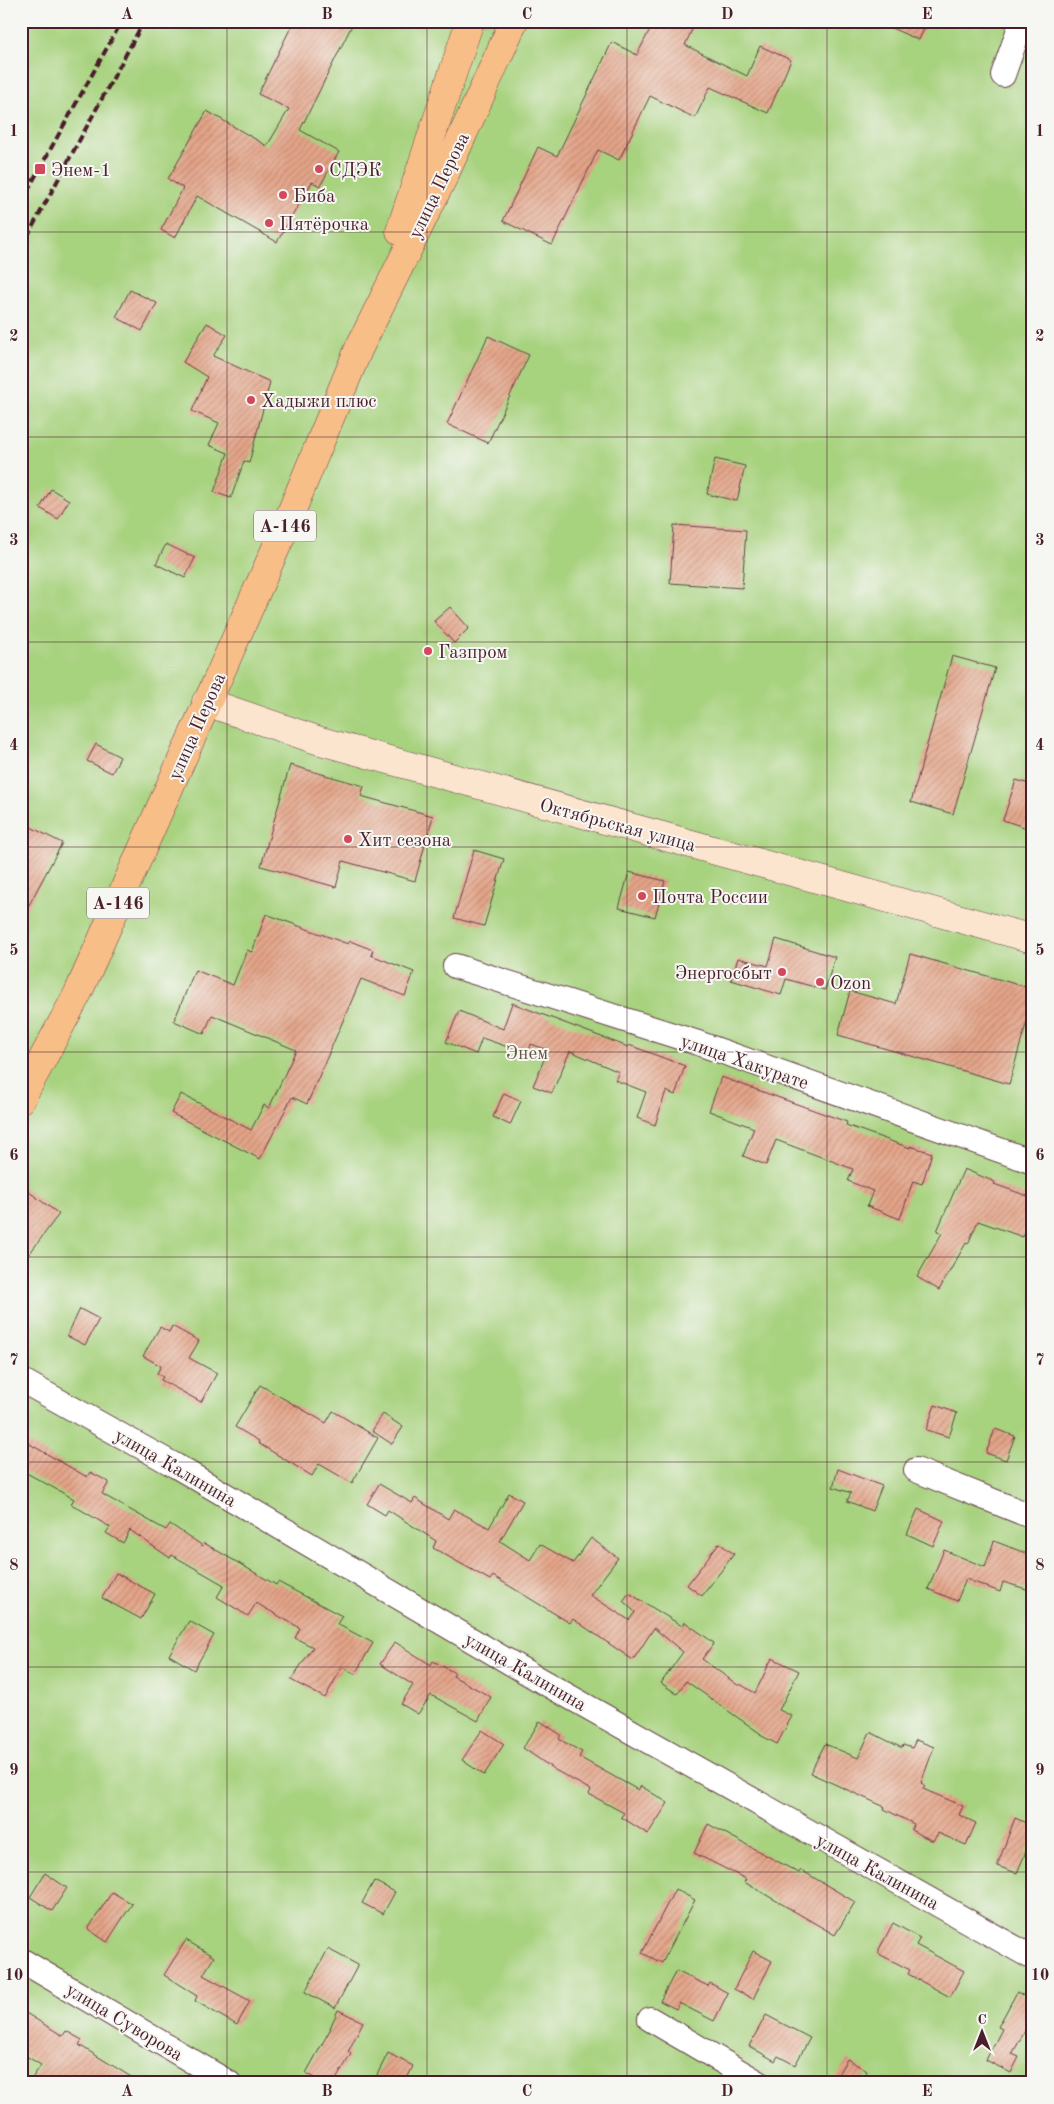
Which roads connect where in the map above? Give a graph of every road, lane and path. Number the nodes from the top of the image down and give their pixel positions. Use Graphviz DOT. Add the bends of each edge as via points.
graph roads {
  1 [pos="470,21"];
  2 [pos="514,21"];
  3 [pos="1022,21"];
  4 [pos="1003,75"];
  5 [pos="359,348"];
  6 [pos="206,702"];
  7 [pos="1033,939"];
  8 [pos="455,966"];
  9 [pos="21,1099"];
  10 [pos="1033,1162"];
  11 [pos="21,1380"];
  12 [pos="916,1470"];
  13 [pos="1033,1517"];
  14 [pos="1033,1958"];
  15 [pos="21,1960"];
  16 [pos="650,2019"];
  17 [pos="229,2083"];
  18 [pos="759,2083"];
  1 -- 5 [label="highway, улица Перова / А-146"];
  2 -- 5 [label="highway, улица Перова / А-146" via="446,172"];
  3 -- 4 [label="street"];
  5 -- 6 [label="highway, улица Перова / А-146" via="283,532"];
  6 -- 7 [label="main road, Октябрьская улица" via="336,745"];
  6 -- 9 [label="highway, улица Перова / А-146" via="78,993"];
  8 -- 10 [label="street, улица Хакурате" via="698,1044"];
  11 -- 14 [label="street, улица Калинина" via="176,1466 538,1679"];
  12 -- 13 [label="street"];
  15 -- 17 [label="street, улица Суворова"];
  16 -- 18 [label="street"];
}
